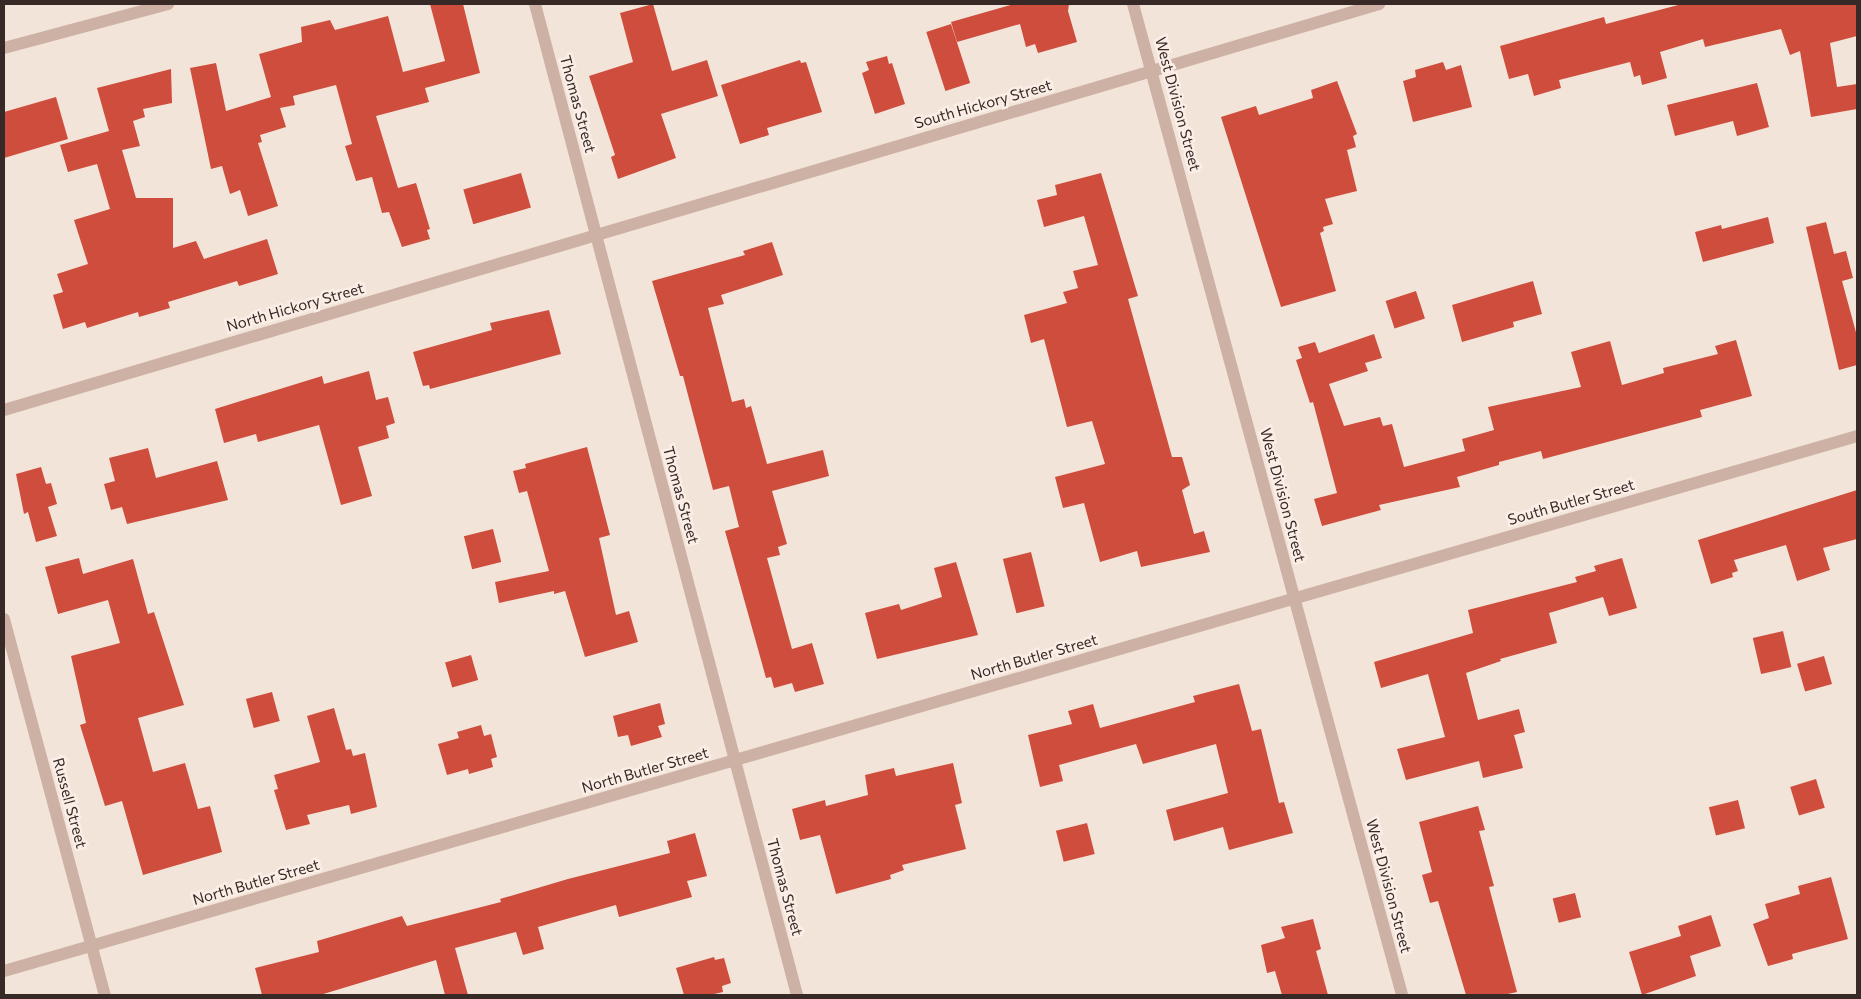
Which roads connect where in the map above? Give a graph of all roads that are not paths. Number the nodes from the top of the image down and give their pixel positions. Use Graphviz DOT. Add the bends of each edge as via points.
graph roads {
  1 [pos="168,4"];
  2 [pos="535,4"];
  3 [pos="1133,4"];
  4 [pos="1379,4"];
  5 [pos="4,48"];
  6 [pos="1152,71"];
  7 [pos="596,235"];
  8 [pos="4,410"];
  9 [pos="1857,436"];
  10 [pos="1295,599"];
  11 [pos="4,619"];
  12 [pos="735,761"];
  13 [pos="91,946"];
  14 [pos="4,971"];
  15 [pos="104,995"];
  16 [pos="796,995"];
  17 [pos="1402,995"];
  1 -- 5 [label="street"];
  2 -- 7 [label="street, Thomas Street"];
  3 -- 6 [label="street, West Division Street"];
  4 -- 6 [label="street, South Hickory Street"];
  6 -- 7 [label="street, South Hickory Street"];
  6 -- 10 [label="street, West Division Street"];
  7 -- 8 [label="street, North Hickory Street"];
  7 -- 12 [label="street, Thomas Street"];
  9 -- 10 [label="street, South Butler Street"];
  10 -- 12 [label="street, North Butler Street"];
  10 -- 17 [label="street, West Division Street"];
  11 -- 13 [label="street, Russell Street"];
  12 -- 13 [label="street, North Butler Street"];
  12 -- 16 [label="street, Thomas Street"];
  13 -- 14 [label="street, North Butler Street"];
  13 -- 15 [label="street, Russell Street"];
}
